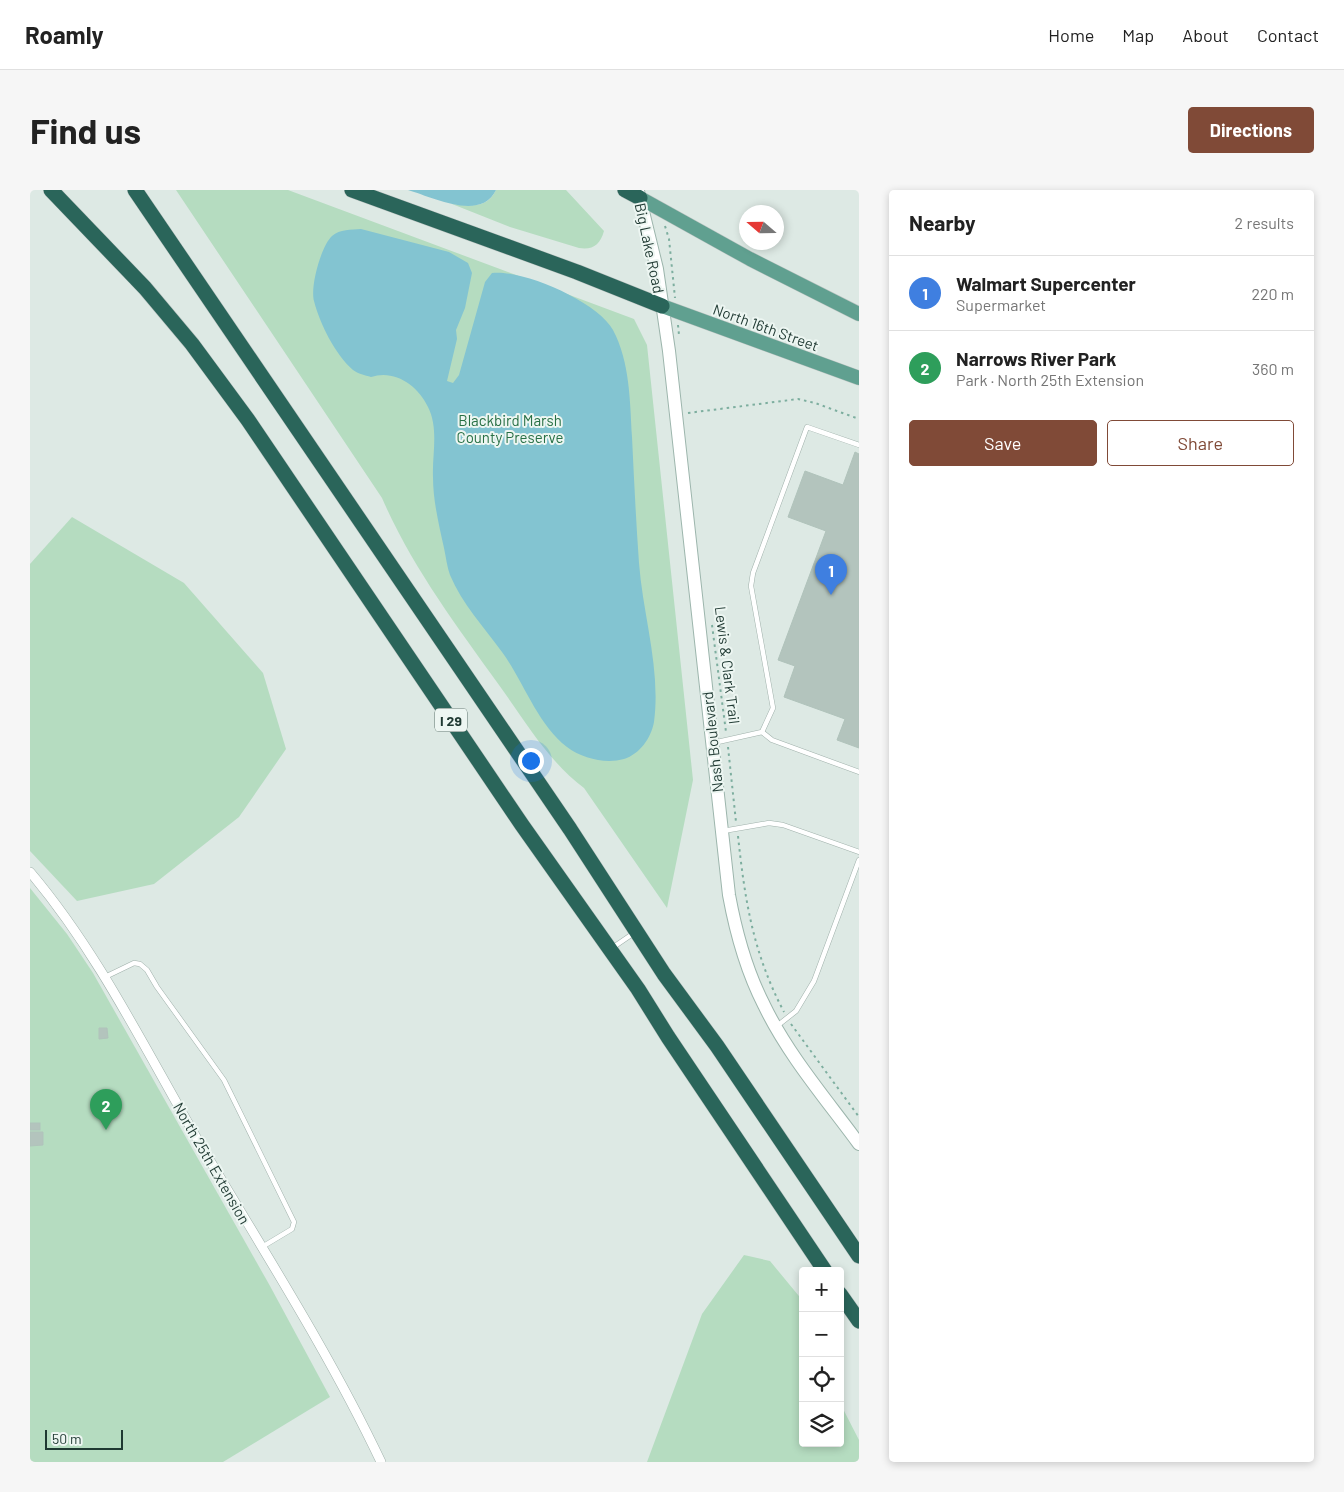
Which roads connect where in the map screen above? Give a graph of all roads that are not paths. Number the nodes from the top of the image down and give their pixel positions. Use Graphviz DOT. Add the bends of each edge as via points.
graph roads {
  1 [pos="51,190"];
  2 [pos="135,190"];
  3 [pos="352,190"];
  4 [pos="625,190"];
  5 [pos="638,194"];
  6 [pos="669,309"];
  7 [pos="859,314"];
  8 [pos="859,378"];
  9 [pos="859,445"];
  10 [pos="762,732"];
  11 [pos="712,743"];
  12 [pos="859,772"];
  13 [pos="722,831"];
  14 [pos="859,852"];
  15 [pos="859,860"];
  16 [pos="30,872"];
  17 [pos="636,932"];
  18 [pos="611,949"];
  19 [pos="104,978"];
  20 [pos="776,1027"];
  21 [pos="857,1139"];
  22 [pos="261,1248"];
  23 [pos="859,1256"];
  24 [pos="822,1267"];
  25 [pos="844,1300"];
  26 [pos="859,1322"];
  27 [pos="381,1462"];
  1 -- 18 [label="highway, I 29" via="145,288 198,352 248,420 522,825"];
  2 -- 17 [label="highway, I 29" via="570,829"];
  3 -- 6 [label="highway"];
  4 -- 5 [label="highway"];
  5 -- 6 [label="street, Big Lake Road"];
  5 -- 7 [label="main road" via="750,260"];
  6 -- 8 [label="main road, North 16th Street"];
  6 -- 11 [label="street, Nash Boulevard"];
  9 -- 10 [label="lane" via="807,426 753,573 751,586 773,708"];
  10 -- 11 [label="lane"];
  10 -- 12 [label="lane" via="772,740"];
  11 -- 13 [label="street, Nash Boulevard"];
  13 -- 14 [label="lane" via="768,823 783,825"];
  13 -- 20 [label="street, Nash Boulevard" via="735,924 750,974"];
  15 -- 20 [label="lane" via="814,981 804,1000 788,1019"];
  16 -- 19 [label="street, North 25th Extension" via="70,924"];
  17 -- 18 [label="lane"];
  17 -- 23 [label="highway, I 29"];
  18 -- 24 [label="highway, I 29"];
  19 -- 22 [label="street, North 25th Extension"];
  19 -- 22 [label="lane" via="134,963 140,964 224,1080 294,1222 292,1229"];
  20 -- 21 [label="street, Nash Boulevard"];
  22 -- 27 [label="street, North 25th Extension"];
  25 -- 26 [label="highway"];
}
